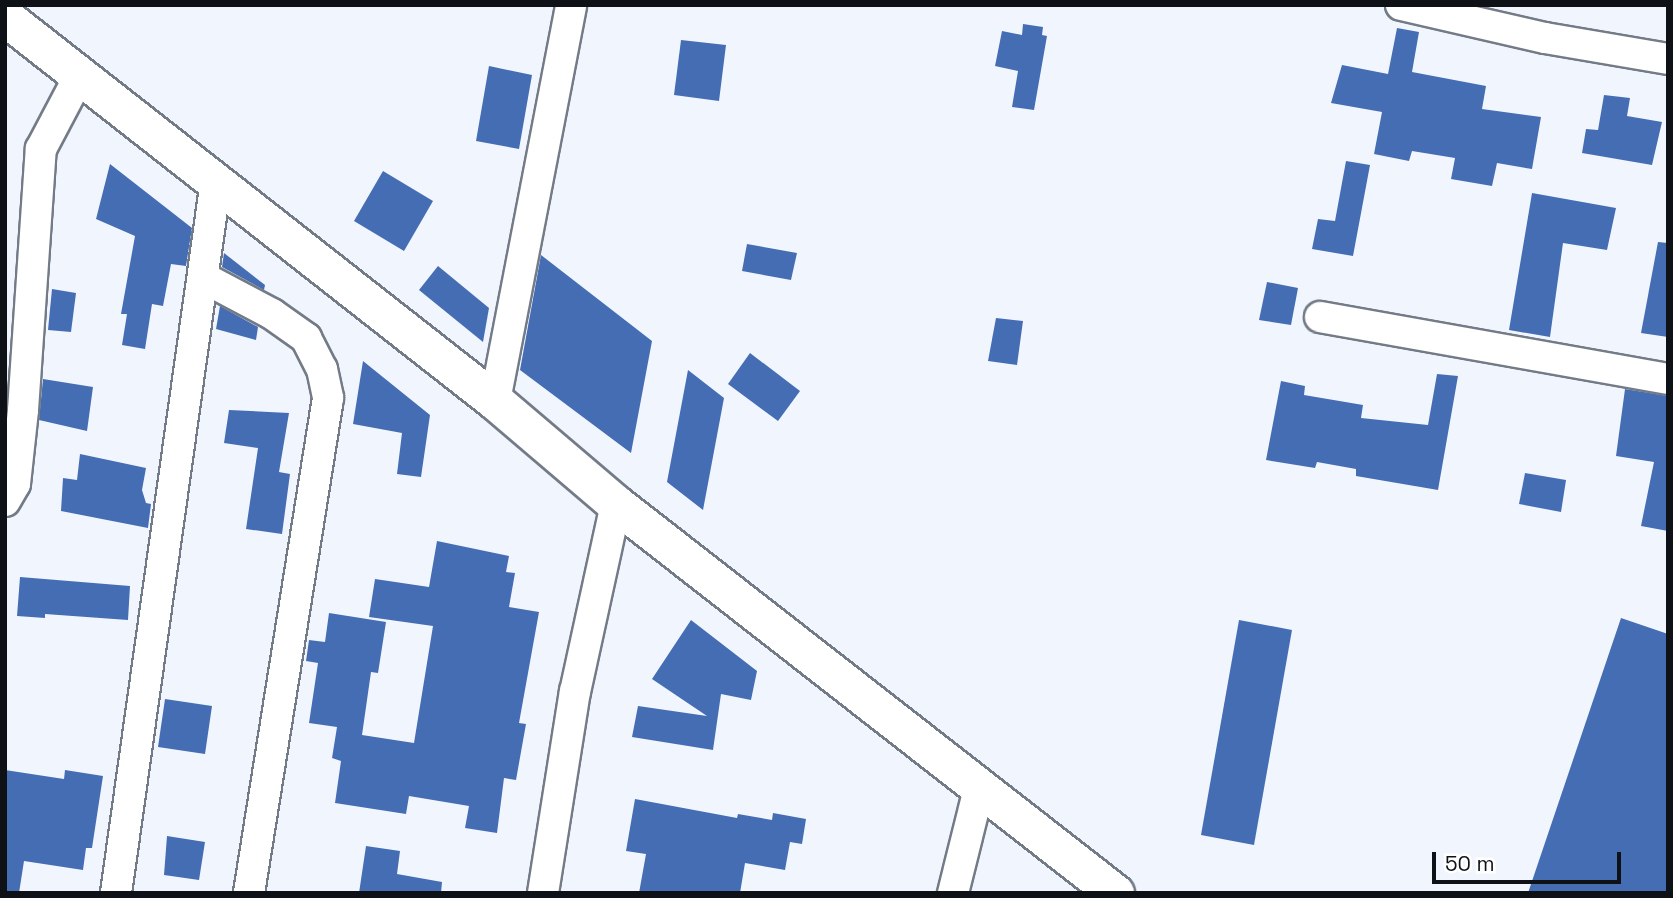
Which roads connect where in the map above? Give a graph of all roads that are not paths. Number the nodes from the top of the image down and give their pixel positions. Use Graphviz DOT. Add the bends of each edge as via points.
graph roads {
  1 [pos="571,5"];
  2 [pos="1401,5"];
  3 [pos="5,17"];
  4 [pos="1668,59"];
  5 [pos="79,77"];
  6 [pos="216,181"];
  7 [pos="204,278"];
  8 [pos="1320,317"];
  9 [pos="1668,379"];
  10 [pos="495,401"];
  11 [pos="5,501"];
  12 [pos="616,504"];
  13 [pos="980,785"];
  14 [pos="116,893"];
  15 [pos="249,893"];
  16 [pos="543,893"];
  17 [pos="953,893"];
  18 [pos="1115,893"];
  1 -- 10 [label="street"];
  2 -- 4 [label="street" via="1545,38"];
  3 -- 5 [label="street"];
  5 -- 6 [label="street"];
  5 -- 11 [label="street" via="41,149 23,410 15,484"];
  6 -- 7 [label="street"];
  6 -- 10 [label="street"];
  7 -- 14 [label="street"];
  7 -- 15 [label="street" via="306,338 322,369 328,398"];
  8 -- 9 [label="street"];
  10 -- 12 [label="street"];
  12 -- 13 [label="street"];
  12 -- 16 [label="street" via="575,692"];
  13 -- 17 [label="street"];
  13 -- 18 [label="street"];
}
